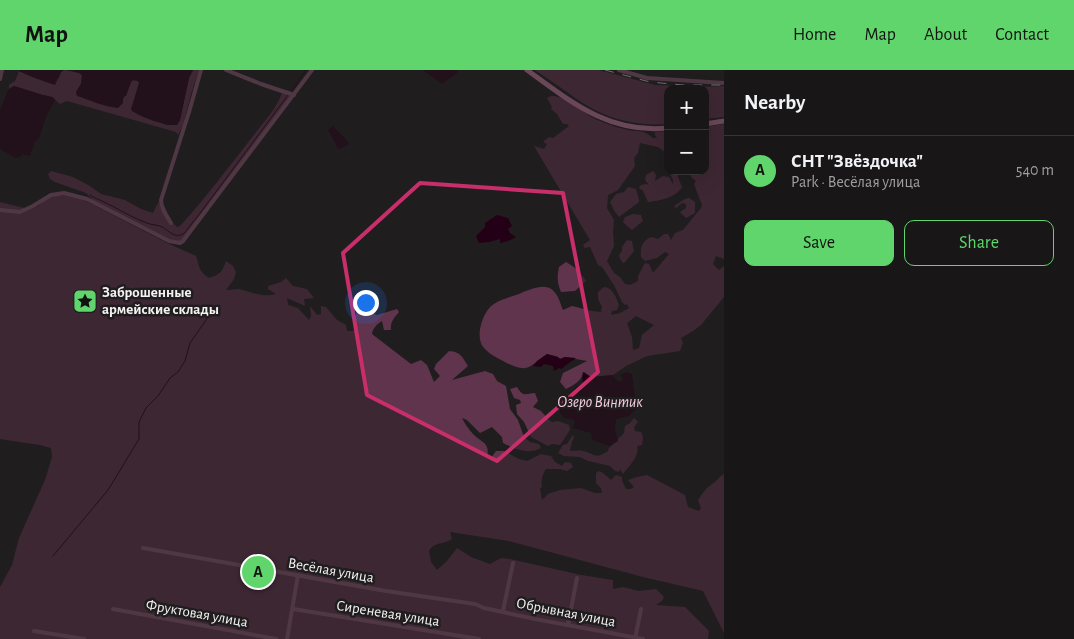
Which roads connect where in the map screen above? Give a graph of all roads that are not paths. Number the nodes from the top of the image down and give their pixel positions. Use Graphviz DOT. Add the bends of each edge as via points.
graph roads {
  1 [pos="2,70"];
  2 [pos="201,70"];
  3 [pos="226,70"];
  4 [pos="312,70"];
  5 [pos="527,70"];
  6 [pos="619,70"];
  7 [pos="0,79"];
  8 [pos="724,84"];
  9 [pos="294,95"];
  10 [pos="724,122"];
  11 [pos="709,124"];
  12 [pos="664,128"];
  13 [pos="0,210"];
  14 [pos="171,222"];
  15 [pos="143,548"];
  16 [pos="513,563"];
  17 [pos="298,575"];
  18 [pos="577,578"];
  19 [pos="484,608"];
  20 [pos="113,609"];
  21 [pos="293,609"];
  22 [pos="641,609"];
  23 [pos="503,611"];
  24 [pos="568,625"];
  25 [pos="34,631"];
  26 [pos="635,638"];
  27 [pos="84,639"];
  28 [pos="276,639"];
  29 [pos="287,639"];
  30 [pos="479,639"];
  31 [pos="644,639"];
  1 -- 7 [label="street"];
  2 -- 14 [label="street" via="161,200"];
  3 -- 9 [label="street"];
  4 -- 9 [label="street"];
  5 -- 12 [label="main road" via="600,118 627,126"];
  6 -- 8 [label="street" via="646,78"];
  9 -- 13 [label="street" via="180,243 147,231 75,195 51,195 20,212"];
  10 -- 11 [label="main road"];
  15 -- 17 [label="street, Весёлая улица"];
  16 -- 23 [label="street"];
  17 -- 19 [label="street, Весёлая улица"];
  17 -- 21 [label="street"];
  18 -- 24 [label="street"];
  19 -- 23 [label="street, Обрывная улица"];
  20 -- 28 [label="street, Фруктовая улица"];
  21 -- 29 [label="street"];
  21 -- 30 [label="street, Сиреневая улица"];
  22 -- 26 [label="street"];
  23 -- 24 [label="street, Обрывная улица"];
  24 -- 26 [label="street, Обрывная улица"];
  25 -- 27 [label="street"];
  26 -- 31 [label="street, Обрывная улица"];
}
